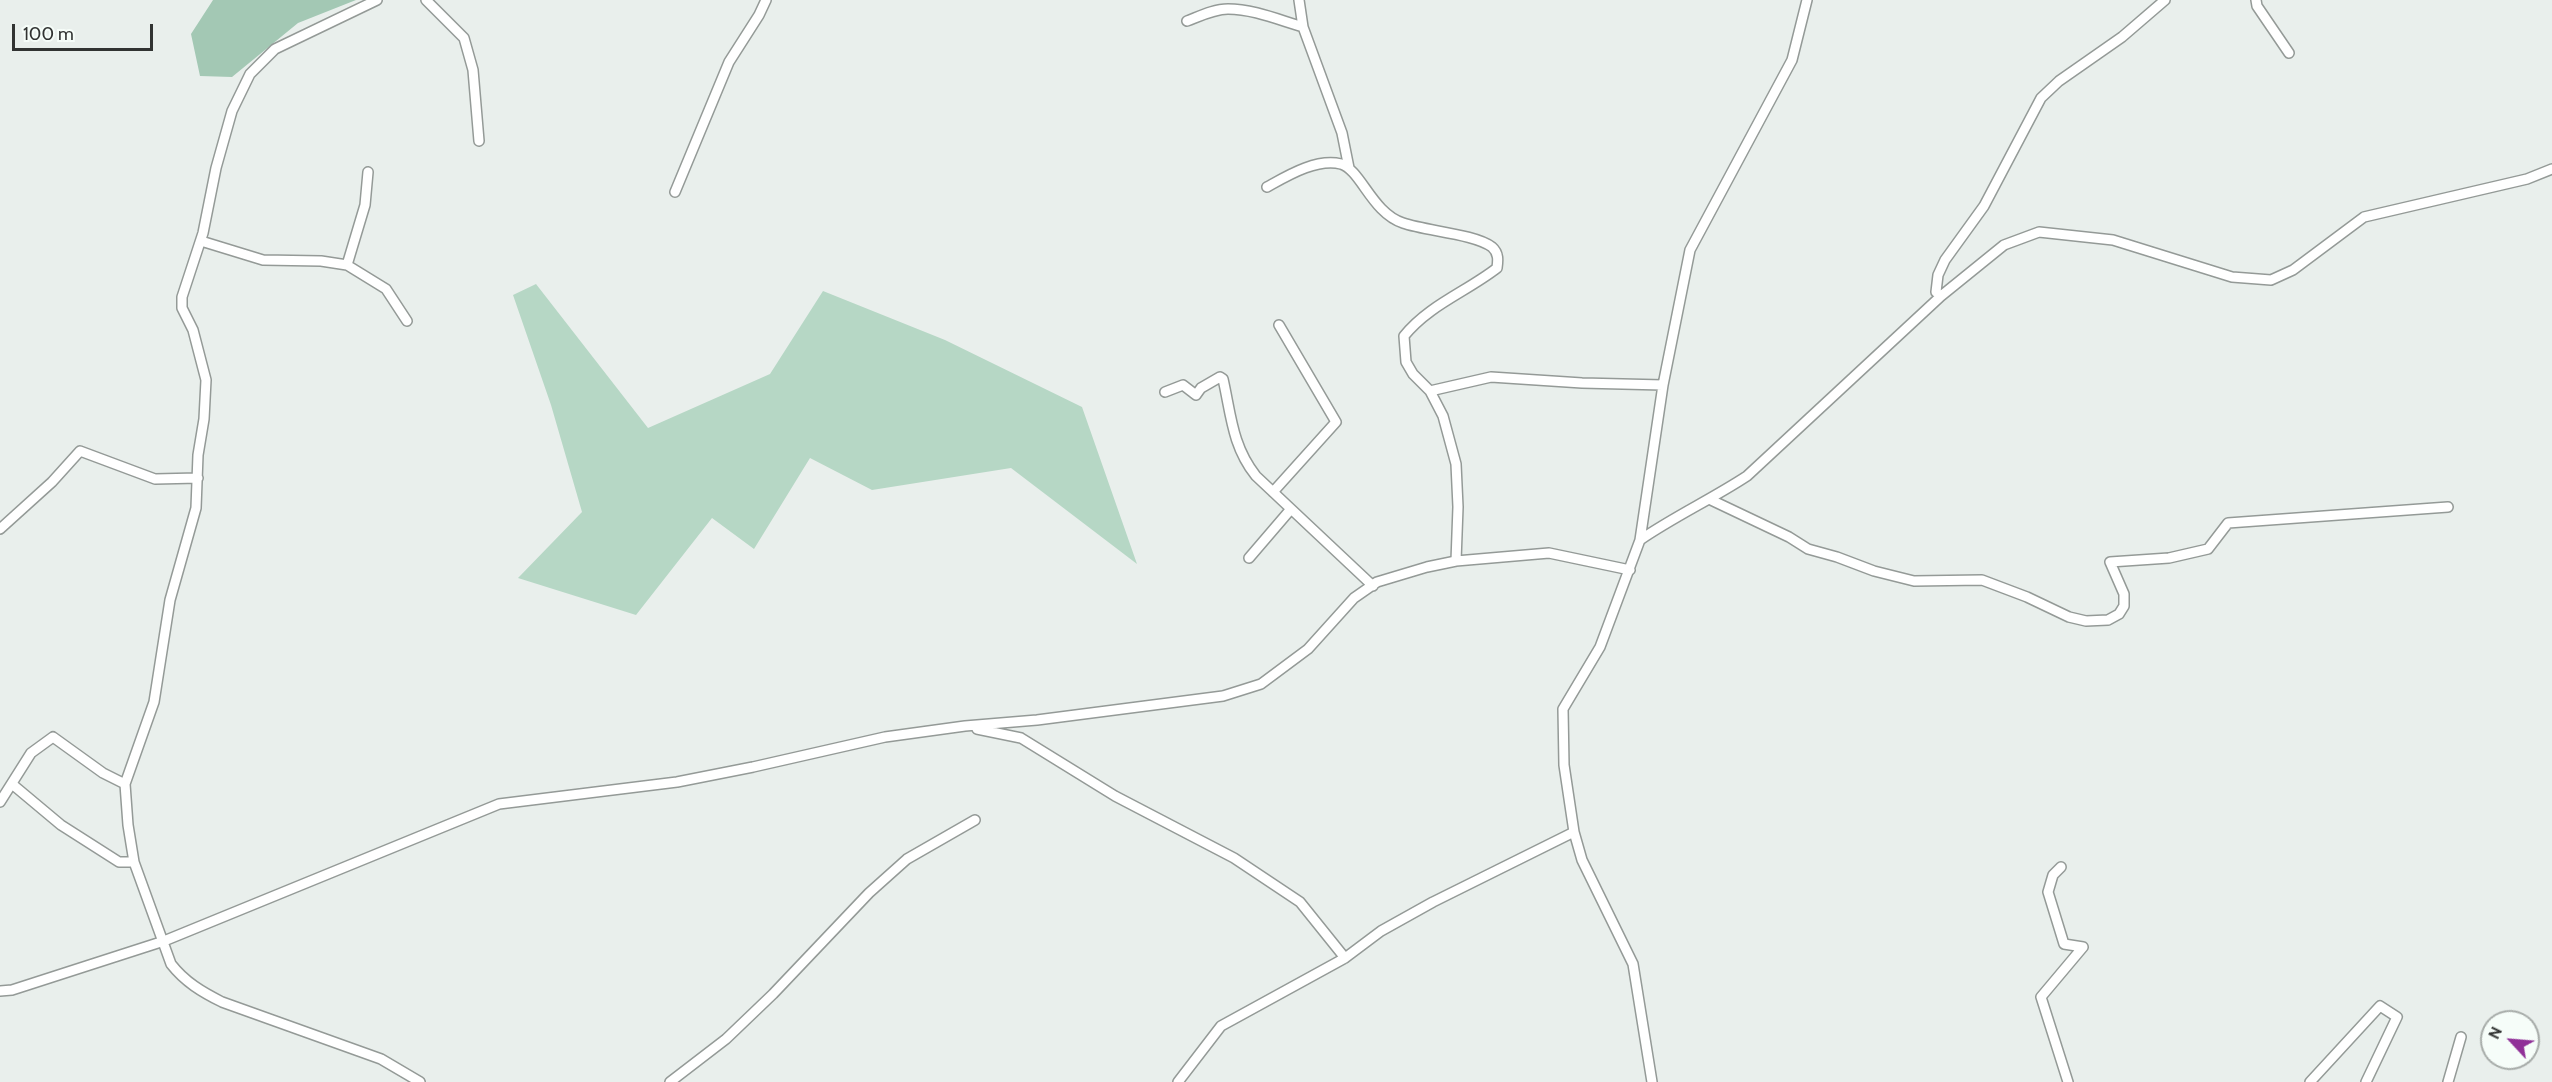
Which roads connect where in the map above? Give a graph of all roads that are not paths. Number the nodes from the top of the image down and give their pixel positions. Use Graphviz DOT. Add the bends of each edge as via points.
graph roads {
  1 [pos="377,0"];
  2 [pos="426,0"];
  3 [pos="766,0"];
  4 [pos="1299,0"];
  5 [pos="1807,0"];
  6 [pos="2165,0"];
  7 [pos="2256,0"];
  8 [pos="1187,21"];
  9 [pos="1303,27"];
  10 [pos="2289,52"];
  11 [pos="479,141"];
  12 [pos="1349,168"];
  13 [pos="2552,169"];
  14 [pos="368,172"];
  15 [pos="1267,187"];
  16 [pos="675,192"];
  17 [pos="201,241"];
  18 [pos="347,265"];
  19 [pos="1941,296"];
  20 [pos="407,321"];
  21 [pos="1279,325"];
  22 [pos="1663,385"];
  23 [pos="1430,391"];
  24 [pos="1165,392"];
  25 [pos="198,478"];
  26 [pos="1273,492"];
  27 [pos="1709,499"];
  28 [pos="2448,507"];
  29 [pos="1291,509"];
  30 [pos="0,529"];
  31 [pos="1640,540"];
  32 [pos="1249,558"];
  33 [pos="1456,561"];
  34 [pos="1630,570"];
  35 [pos="1373,586"];
  36 [pos="965,726"];
  37 [pos="12,784"];
  38 [pos="125,784"];
  39 [pos="0,802"];
  40 [pos="975,820"];
  41 [pos="1574,832"];
  42 [pos="134,862"];
  43 [pos="2061,867"];
  44 [pos="164,941"];
  45 [pos="1345,958"];
  46 [pos="0,991"];
  47 [pos="2462,1037"];
  48 [pos="420,1082"];
  49 [pos="670,1082"];
  50 [pos="1178,1082"];
  51 [pos="1652,1082"];
  52 [pos="2068,1082"];
  53 [pos="2310,1082"];
  54 [pos="2366,1082"];
  55 [pos="2448,1082"];
  1 -- 17 [label="street" via="275,49 250,74 232,111"];
  2 -- 11 [label="street" via="464,38 473,70"];
  3 -- 16 [label="street" via="729,62"];
  4 -- 9 [label="street"];
  5 -- 22 [label="street" via="1792,60 1690,250"];
  6 -- 19 [label="street" via="2041,98 1984,206 1945,260 1936,292"];
  7 -- 10 [label="street"];
  8 -- 9 [label="street" via="1227,9"];
  9 -- 12 [label="street" via="1342,133"];
  12 -- 15 [label="street" via="1340,164 1296,171"];
  12 -- 23 [label="street" via="1384,214 1402,223 1480,242 1494,248 1498,256 1497,268 1414,322 1404,336 1406,362"];
  13 -- 19 [label="street" via="2527,179 2364,216 2294,270 2271,280 2232,277 2113,240 2039,232 2004,245"];
  14 -- 18 [label="street" via="365,205"];
  17 -- 18 [label="street" via="263,260"];
  17 -- 25 [label="street" via="182,297 206,380"];
  18 -- 20 [label="street" via="386,289"];
  19 -- 27 [label="street" via="1747,476"];
  21 -- 26 [label="street" via="1336,422"];
  22 -- 23 [label="street" via="1491,377"];
  22 -- 31 [label="street"];
  23 -- 33 [label="street" via="1443,416 1456,464"];
  24 -- 26 [label="street" via="1183,385 1196,395 1201,388 1223,378 1243,460"];
  25 -- 30 [label="street" via="156,478 80,451"];
  25 -- 38 [label="street" via="196,508 170,600 154,702"];
  26 -- 29 [label="street"];
  27 -- 28 [label="street" via="1808,549 1874,571 1914,581 1982,579 2086,621 2108,620 2124,606 2124,594 2110,562 2169,558 2208,549 2228,523"];
  27 -- 31 [label="street"];
  29 -- 32 [label="street"];
  29 -- 35 [label="street"];
  31 -- 34 [label="street"];
  33 -- 34 [label="street" via="1549,553"];
  33 -- 35 [label="street"];
  34 -- 41 [label="street" via="1600,647 1563,710 1564,765"];
  35 -- 36 [label="street" via="1354,598 1308,649 1261,684 1223,696"];
  36 -- 44 [label="street" via="885,737 677,782 499,804"];
  36 -- 45 [label="street" via="1021,738 1115,796 1234,858 1300,902"];
  37 -- 38 [label="street" via="31,753 53,737 103,774"];
  37 -- 39 [label="street"];
  37 -- 42 [label="street" via="62,825 119,862"];
  38 -- 42 [label="street"];
  40 -- 49 [label="street" via="907,859 758,1009"];
  41 -- 45 [label="street" via="1380,931"];
  41 -- 51 [label="street" via="1582,860 1633,964"];
  42 -- 44 [label="street"];
  43 -- 52 [label="street" via="2053,875 2048,892 2064,944 2083,947 2041,997"];
  44 -- 46 [label="street"];
  44 -- 48 [label="street" via="171,964 203,993 381,1059"];
  45 -- 50 [label="street" via="1221,1026"];
  47 -- 55 [label="street"];
  53 -- 54 [label="street" via="2380,1006 2397,1017"];
}
